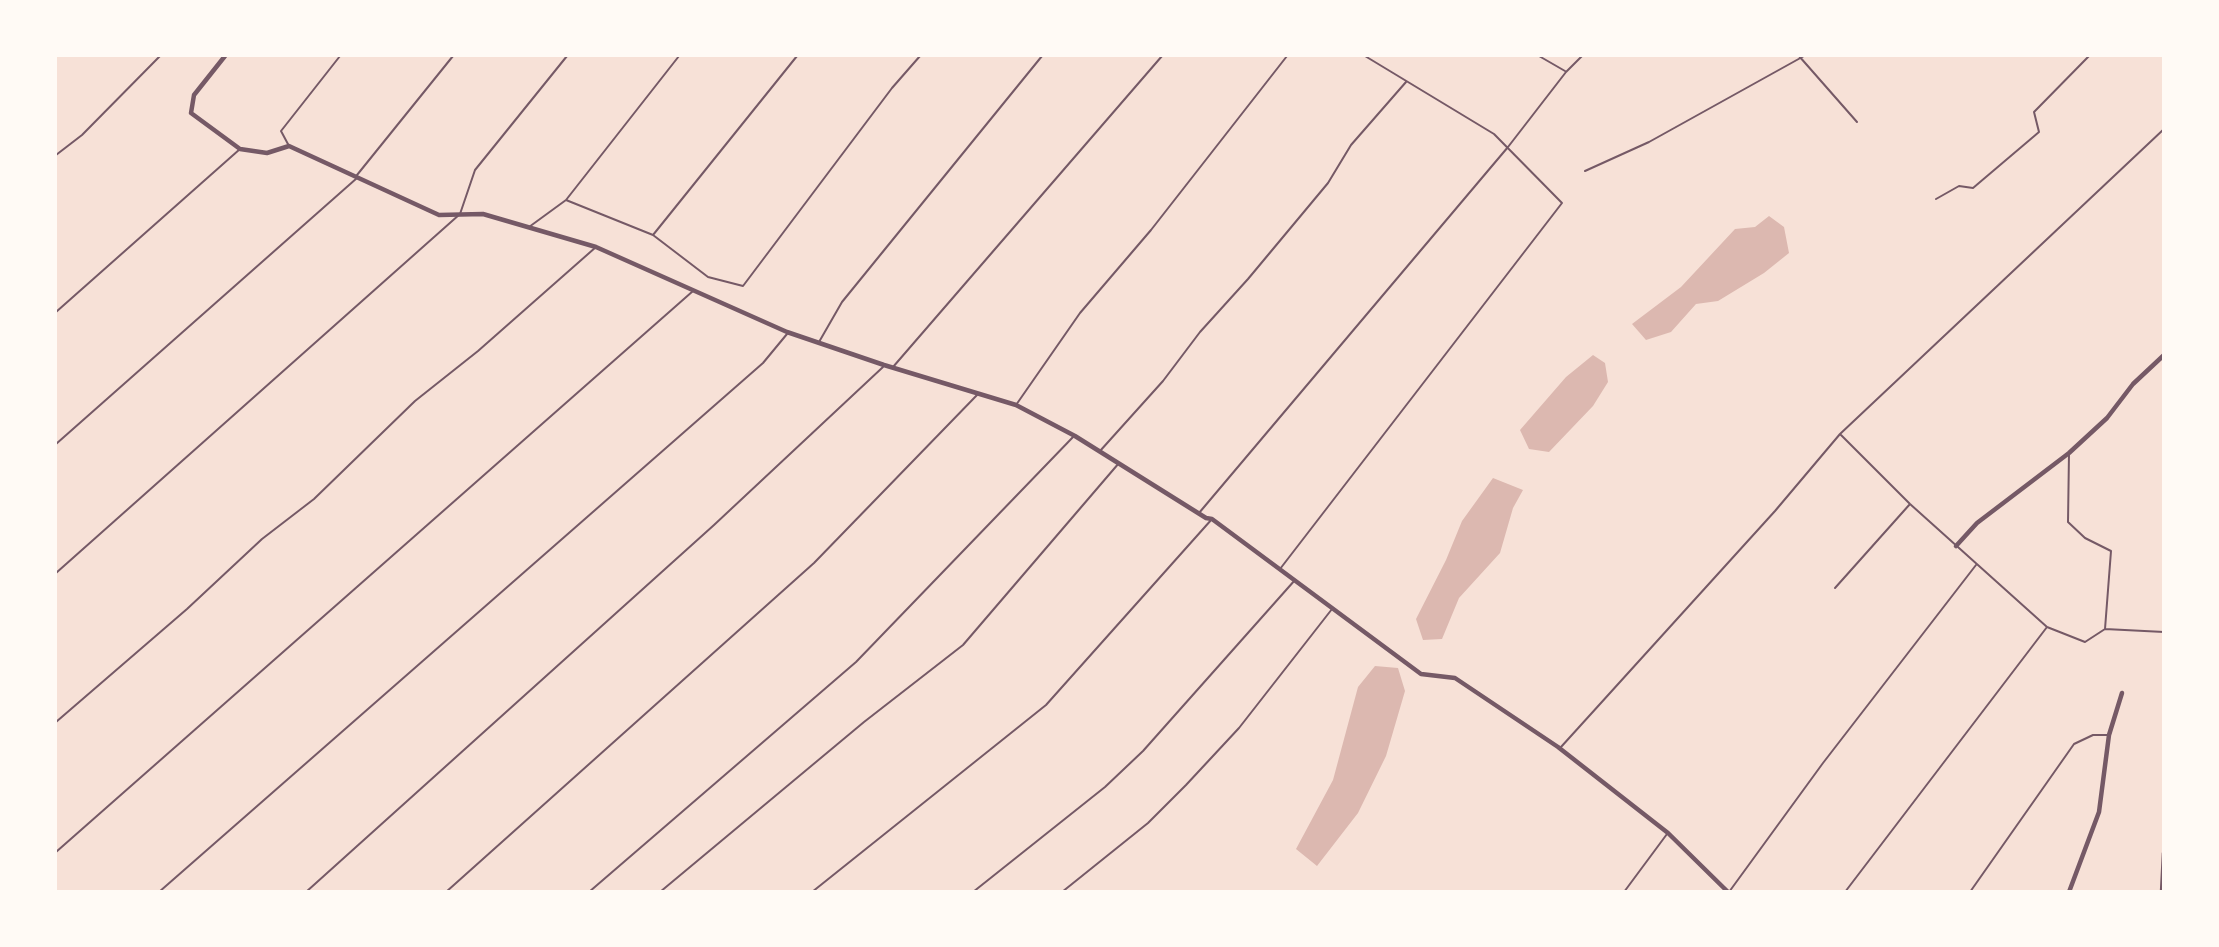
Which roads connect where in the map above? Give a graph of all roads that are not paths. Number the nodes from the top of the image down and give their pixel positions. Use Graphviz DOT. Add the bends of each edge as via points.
graph roads {
  1 [pos="160,56"];
  2 [pos="225,56"];
  3 [pos="340,56"];
  4 [pos="453,56"];
  5 [pos="567,56"];
  6 [pos="679,56"];
  7 [pos="797,56"];
  8 [pos="920,56"];
  9 [pos="1042,56"];
  10 [pos="1162,56"];
  11 [pos="1287,56"];
  12 [pos="1365,56"];
  13 [pos="1539,56"];
  14 [pos="1582,56"];
  15 [pos="1804,56"];
  16 [pos="2089,56"];
  17 [pos="1800,57"];
  18 [pos="1566,72"];
  19 [pos="1407,81"];
  20 [pos="1857,122"];
  21 [pos="2163,129"];
  22 [pos="289,146"];
  23 [pos="1508,147"];
  24 [pos="240,149"];
  25 [pos="56,155"];
  26 [pos="1585,171"];
  27 [pos="358,176"];
  28 [pos="1936,199"];
  29 [pos="566,200"];
  30 [pos="460,214"];
  31 [pos="527,229"];
  32 [pos="652,236"];
  33 [pos="596,247"];
  34 [pos="694,290"];
  35 [pos="56,312"];
  36 [pos="788,332"];
  37 [pos="819,342"];
  38 [pos="2163,355"];
  39 [pos="884,365"];
  40 [pos="893,367"];
  41 [pos="978,394"];
  42 [pos="1016,405"];
  43 [pos="1840,434"];
  44 [pos="1074,436"];
  45 [pos="56,444"];
  46 [pos="1100,451"];
  47 [pos="2069,453"];
  48 [pos="1120,462"];
  49 [pos="1910,504"];
  50 [pos="1199,513"];
  51 [pos="1212,519"];
  52 [pos="1956,546"];
  53 [pos="1976,565"];
  54 [pos="1280,568"];
  55 [pos="56,573"];
  56 [pos="1295,580"];
  57 [pos="1835,588"];
  58 [pos="1332,609"];
  59 [pos="2047,627"];
  60 [pos="2105,629"];
  61 [pos="2163,632"];
  62 [pos="2122,693"];
  63 [pos="56,722"];
  64 [pos="2109,735"];
  65 [pos="1560,748"];
  66 [pos="1668,833"];
  67 [pos="56,852"];
  68 [pos="2163,853"];
  69 [pos="159,891"];
  70 [pos="306,891"];
  71 [pos="446,891"];
  72 [pos="589,891"];
  73 [pos="660,891"];
  74 [pos="812,891"];
  75 [pos="973,891"];
  76 [pos="1062,891"];
  77 [pos="1624,891"];
  78 [pos="1729,891"];
  79 [pos="1845,891"];
  80 [pos="1970,891"];
  81 [pos="2069,891"];
  82 [pos="2162,891"];
  1 -- 25 [label="lane" via="82,135"];
  2 -- 24 [label="street" via="194,94 191,113"];
  3 -- 22 [label="lane" via="281,131"];
  4 -- 27 [label="lane"];
  5 -- 30 [label="lane" via="475,170"];
  6 -- 29 [label="lane"];
  7 -- 32 [label="lane"];
  8 -- 32 [label="lane" via="743,286 708,277"];
  9 -- 37 [label="lane" via="842,302"];
  10 -- 40 [label="lane"];
  11 -- 42 [label="lane" via="1151,230 1080,313"];
  12 -- 19 [label="lane"];
  13 -- 18 [label="lane"];
  14 -- 18 [label="lane"];
  15 -- 17 [label="lane"];
  16 -- 28 [label="lane" via="2034,112 2039,132 1973,188 1959,186"];
  17 -- 20 [label="lane"];
  17 -- 26 [label="lane" via="1649,142"];
  18 -- 23 [label="lane"];
  19 -- 23 [label="lane" via="1494,134"];
  19 -- 46 [label="lane" via="1351,146 1321,192"];
  21 -- 43 [label="lane"];
  22 -- 24 [label="street" via="267,153"];
  22 -- 27 [label="street"];
  23 -- 50 [label="lane"];
  23 -- 54 [label="lane" via="1562,203"];
  24 -- 35 [label="lane"];
  27 -- 30 [label="street" via="439,215"];
  27 -- 45 [label="lane"];
  29 -- 31 [label="lane"];
  29 -- 32 [label="lane"];
  30 -- 31 [label="street" via="483,214"];
  30 -- 55 [label="lane"];
  31 -- 33 [label="street"];
  33 -- 34 [label="street"];
  33 -- 63 [label="lane" via="415,401 314,499 262,539"];
  34 -- 36 [label="street"];
  34 -- 67 [label="lane"];
  36 -- 37 [label="street"];
  36 -- 69 [label="lane" via="763,363"];
  37 -- 39 [label="street"];
  38 -- 47 [label="street" via="2133,384 2107,418"];
  39 -- 40 [label="street"];
  39 -- 70 [label="lane" via="714,525"];
  40 -- 41 [label="street"];
  41 -- 42 [label="street"];
  41 -- 71 [label="lane" via="814,563"];
  42 -- 44 [label="street"];
  43 -- 49 [label="lane"];
  43 -- 65 [label="lane"];
  44 -- 46 [label="street"];
  44 -- 72 [label="lane" via="855,662"];
  46 -- 48 [label="street"];
  47 -- 52 [label="street" via="1977,523"];
  47 -- 60 [label="lane" via="2068,522 2085,538 2111,551"];
  48 -- 50 [label="street"];
  48 -- 73 [label="lane" via="963,645"];
  49 -- 52 [label="lane"];
  49 -- 57 [label="lane"];
  50 -- 51 [label="street"];
  51 -- 54 [label="street"];
  51 -- 74 [label="lane" via="1046,705"];
  52 -- 53 [label="lane"];
  53 -- 59 [label="lane"];
  53 -- 78 [label="lane"];
  54 -- 56 [label="street"];
  56 -- 58 [label="street"];
  56 -- 75 [label="lane" via="1143,752 1061,823"];
  58 -- 65 [label="street" via="1421,674 1455,678"];
  58 -- 76 [label="lane" via="1239,728 1186,785 1148,823"];
  59 -- 60 [label="lane" via="2085,642"];
  59 -- 79 [label="lane"];
  60 -- 61 [label="lane"];
  62 -- 64 [label="street"];
  64 -- 80 [label="lane" via="2093,735 2074,744"];
  64 -- 81 [label="street" via="2098,812"];
  65 -- 66 [label="street"];
  66 -- 77 [label="lane"];
  66 -- 78 [label="street"];
  68 -- 82 [label="street"];
}
